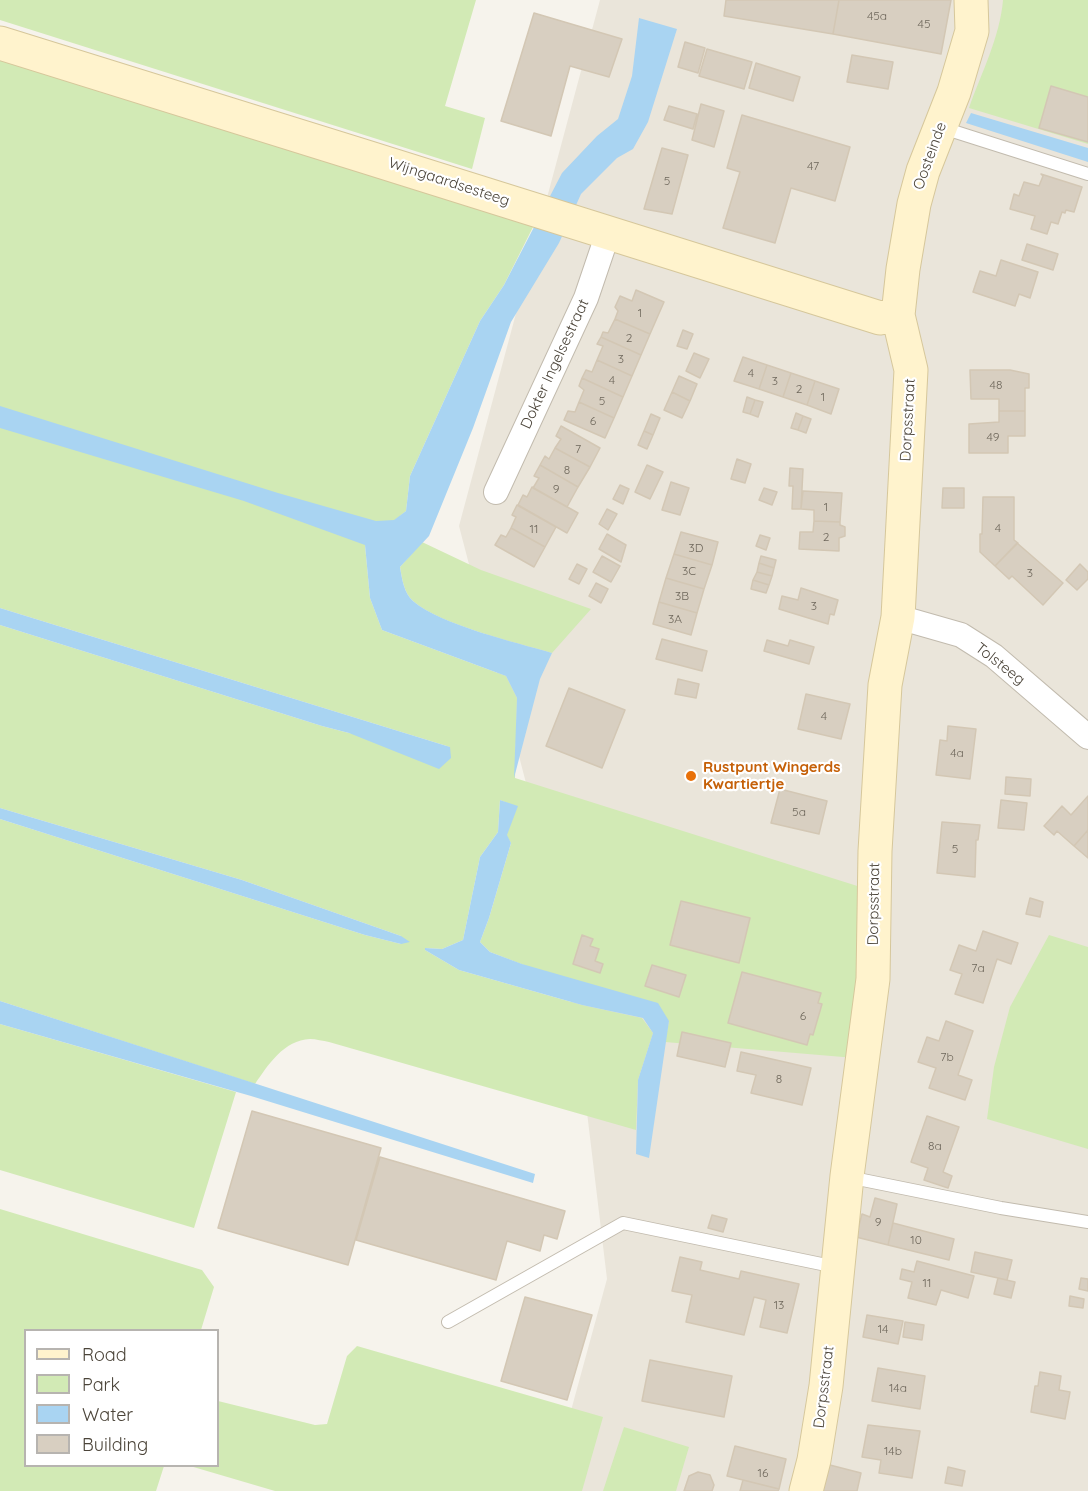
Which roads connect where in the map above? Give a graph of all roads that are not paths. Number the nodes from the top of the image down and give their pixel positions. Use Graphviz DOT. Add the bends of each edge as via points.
graph roads {
  1 [pos="971,0"];
  2 [pos="0,43"];
  3 [pos="940,127"];
  4 [pos="1088,174"];
  5 [pos="608,233"];
  6 [pos="898,315"];
  7 [pos="496,492"];
  8 [pos="898,617"];
  9 [pos="1088,737"];
  10 [pos="847,1176"];
  11 [pos="1088,1222"];
  12 [pos="837,1267"];
  13 [pos="448,1322"];
  14 [pos="806,1491"];
  1 -- 3 [label="street, Oosteinde" via="972,31"];
  2 -- 5 [label="street, Wijngaardsesteeg"];
  3 -- 4 [label="lane"];
  3 -- 6 [label="street, Oosteinde" via="914,204"];
  5 -- 6 [label="street, Wijngaardsesteeg" via="880,318"];
  5 -- 7 [label="street, Dokter Ingelsestraat" via="586,298"];
  6 -- 8 [label="street, Dorpsstraat" via="910,370"];
  8 -- 9 [label="street, Tolsteeg" via="961,635 994,656"];
  8 -- 10 [label="street, Dorpsstraat" via="885,685 875,851 873,980"];
  10 -- 11 [label="lane"];
  10 -- 12 [label="street, Dorpsstraat"];
  12 -- 13 [label="lane" via="623,1223"];
  12 -- 14 [label="street, Dorpsstraat" via="826,1386"];
}
